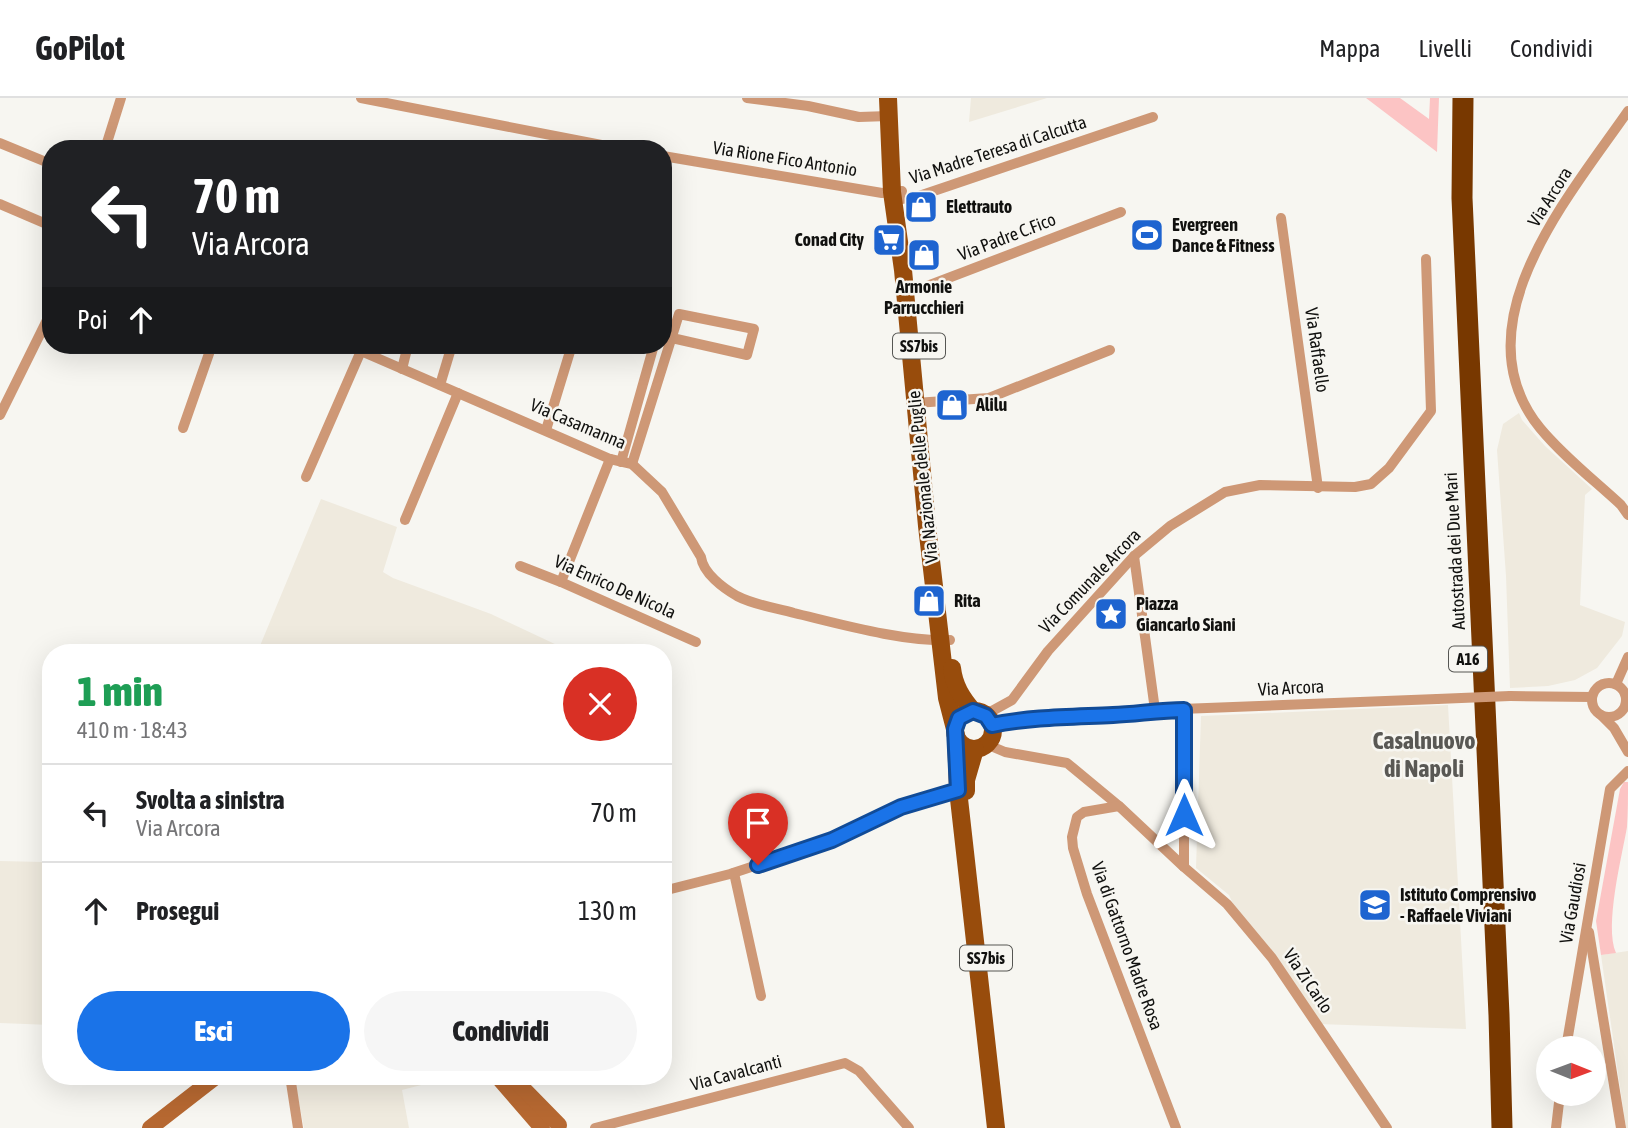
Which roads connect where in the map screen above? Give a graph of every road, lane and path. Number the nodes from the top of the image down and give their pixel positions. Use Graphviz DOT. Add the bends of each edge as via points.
graph roads {
  1 [pos="121,98"];
  2 [pos="361,98"];
  3 [pos="747,98"];
  4 [pos="896,98"];
  5 [pos="1449,98"];
  6 [pos="1463,98"];
  7 [pos="889,107"];
  8 [pos="1628,111"];
  9 [pos="1153,117"];
  10 [pos="108,140"];
  11 [pos="576,140"];
  12 [pos="1455,142"];
  13 [pos="0,143"];
  14 [pos="672,158"];
  15 [pos="42,160"];
  16 [pos="1455,194"];
  17 [pos="898,195"];
  18 [pos="0,204"];
  19 [pos="1121,212"];
  20 [pos="1281,218"];
  21 [pos="42,222"];
  22 [pos="1426,259"];
  23 [pos="909,290"];
  24 [pos="42,330"];
  25 [pos="672,338"];
  26 [pos="1110,350"];
  27 [pos="209,354"];
  28 [pos="360,354"];
  29 [pos="368,354"];
  30 [pos="406,354"];
  31 [pos="449,354"];
  32 [pos="569,354"];
  33 [pos="651,354"];
  34 [pos="665,354"];
  35 [pos="402,369"];
  36 [pos="440,385"];
  37 [pos="458,393"];
  38 [pos="920,403"];
  39 [pos="0,415"];
  40 [pos="183,428"];
  41 [pos="546,430"];
  42 [pos="621,462"];
  43 [pos="306,477"];
  44 [pos="1318,488"];
  45 [pos="1628,515"];
  46 [pos="405,520"];
  47 [pos="1134,555"];
  48 [pos="520,566"];
  49 [pos="561,582"];
  50 [pos="945,640"];
  51 [pos="696,642"];
  52 [pos="1628,657"];
  53 [pos="1616,684"];
  54 [pos="1592,697"];
  55 [pos="1627,703"];
  56 [pos="1155,710"];
  57 [pos="1184,710"];
  58 [pos="975,711"];
  59 [pos="1601,715"];
  60 [pos="992,725"];
  61 [pos="955,732"];
  62 [pos="981,746"];
  63 [pos="1628,752"];
  64 [pos="1628,771"];
  65 [pos="962,790"];
  66 [pos="1119,806"];
  67 [pos="1184,867"];
  68 [pos="734,873"];
  69 [pos="672,889"];
  70 [pos="1587,922"];
  71 [pos="761,996"];
  72 [pos="1568,1036"];
  73 [pos="205,1085"];
  74 [pos="291,1085"];
  75 [pos="506,1085"];
  76 [pos="521,1085"];
  77 [pos="1559,1106"];
  78 [pos="563,1127"];
  79 [pos="150,1128"];
  80 [pos="298,1128"];
  81 [pos="542,1128"];
  82 [pos="595,1128"];
  83 [pos="909,1128"];
  84 [pos="996,1128"];
  85 [pos="1006,1128"];
  86 [pos="1176,1128"];
  87 [pos="1387,1128"];
  88 [pos="1488,1128"];
  89 [pos="1502,1128"];
  90 [pos="1556,1128"];
  91 [pos="1621,1128"];
  1 -- 10 [label="street"];
  2 -- 11 [label="street"];
  3 -- 7 [label="street" via="859,117"];
  4 -- 17 [label="main road, Via Nazionale delle Puglie / SS7bis"];
  5 -- 12 [label="highway, Autostrada dei Due Mari / A16"];
  6 -- 12 [label="highway, Autostrada dei Due Mari / A16"];
  7 -- 17 [label="main road, Via Nazionale delle Puglie / SS7bis"];
  8 -- 45 [label="street, Via Arcora" via="1539,247 1515,306 1510,352 1514,378 1540,428"];
  9 -- 17 [label="street, Via Madre Teresa di Calcutta" via="916,197"];
  12 -- 16 [label="highway, Autostrada dei Due Mari / A16"];
  13 -- 15 [label="street"];
  14 -- 17 [label="street, Via Rione Fico Antonio"];
  16 -- 88 [label="highway, Autostrada dei Due Mari / A16"];
  16 -- 89 [label="highway, Autostrada dei Due Mari / A16"];
  17 -- 23 [label="main road, Via Nazionale delle Puglie / SS7bis"];
  18 -- 21 [label="street"];
  19 -- 23 [label="street, Via Padre C.Fico"];
  20 -- 44 [label="street, Via Raffaello"];
  22 -- 44 [label="street, Via Comunale Arcora" via="1431,411 1389,468 1371,484"];
  23 -- 38 [label="main road, Via Nazionale delle Puglie / SS7bis"];
  24 -- 39 [label="street"];
  25 -- 25 [label="street" via="747,355 754,329 679,314"];
  26 -- 38 [label="street" via="989,398"];
  27 -- 40 [label="street"];
  28 -- 43 [label="street"];
  29 -- 35 [label="street, Via Casamanna"];
  30 -- 35 [label="street"];
  31 -- 36 [label="street"];
  32 -- 41 [label="street"];
  33 -- 42 [label="street"];
  34 -- 42 [label="street"];
  35 -- 36 [label="street, Via Casamanna"];
  36 -- 37 [label="street, Via Casamanna"];
  37 -- 41 [label="street, Via Casamanna"];
  37 -- 46 [label="street"];
  38 -- 50 [label="main road, Via Nazionale delle Puglie / SS7bis"];
  41 -- 42 [label="street, Via Casamanna"];
  42 -- 49 [label="street"];
  42 -- 50 [label="street, Via Casamanna" via="662,492 702,566 735,595 891,634"];
  44 -- 47 [label="street, Via Comunale Arcora" via="1260,485 1225,492"];
  47 -- 56 [label="street"];
  47 -- 58 [label="street, Via Comunale Arcora" via="1048,651 1012,700 992,711"];
  48 -- 49 [label="street, Via Enrico De Nicola"];
  49 -- 51 [label="street, Via Enrico De Nicola"];
  50 -- 58 [label="main road, Via Nazionale delle Puglie / SS7bis" via="954,680"];
  50 -- 61 [label="main road, Via Nazionale delle Puglie / SS7bis" via="947,698"];
  52 -- 53 [label="street"];
  53 -- 54 [label="street, Via Arcora" via="1601,684"];
  53 -- 55 [label="street"];
  54 -- 57 [label="street, Via Arcora, bridge" via="1510,696"];
  54 -- 59 [label="street"];
  55 -- 59 [label="street" via="1615,716"];
  56 -- 57 [label="street, Via Arcora"];
  56 -- 60 [label="street, Via Arcora"];
  57 -- 67 [label="street"];
  58 -- 60 [label="main road, SS7bis"];
  58 -- 61 [label="main road" via="959,718"];
  59 -- 63 [label="street"];
  60 -- 62 [label="main road" via="992,735"];
  61 -- 62 [label="main road" via="963,745"];
  61 -- 65 [label="main road, Via Nazionale delle Puglie / SS7bis"];
  62 -- 65 [label="main road, Via Nazionale delle Puglie"];
  62 -- 66 [label="street, Via Zi Carlo" via="1067,763"];
  64 -- 70 [label="street, Via Gaudiosi" via="1611,789"];
  65 -- 68 [label="street" via="901,807 832,840"];
  65 -- 84 [label="main road, Via Nazionale delle Puglie / SS7bis"];
  65 -- 85 [label="main road, Via Nazionale delle Puglie / SS7bis"];
  66 -- 67 [label="street, Via Zi Carlo"];
  66 -- 86 [label="street, Via di Gattorno Madre Rosa" via="1077,817 1073,848"];
  67 -- 87 [label="street, Via Zi Carlo" via="1227,904 1272,958"];
  68 -- 69 [label="street"];
  68 -- 71 [label="street"];
  70 -- 72 [label="street, Via Gaudiosi"];
  70 -- 91 [label="street"];
  73 -- 79 [label="street"];
  74 -- 80 [label="street"];
  75 -- 81 [label="street"];
  76 -- 78 [label="street"];
  77 -- 90 [label="street"];
  82 -- 83 [label="street, Via Cavalcanti" via="845,1063 859,1071"];
}
